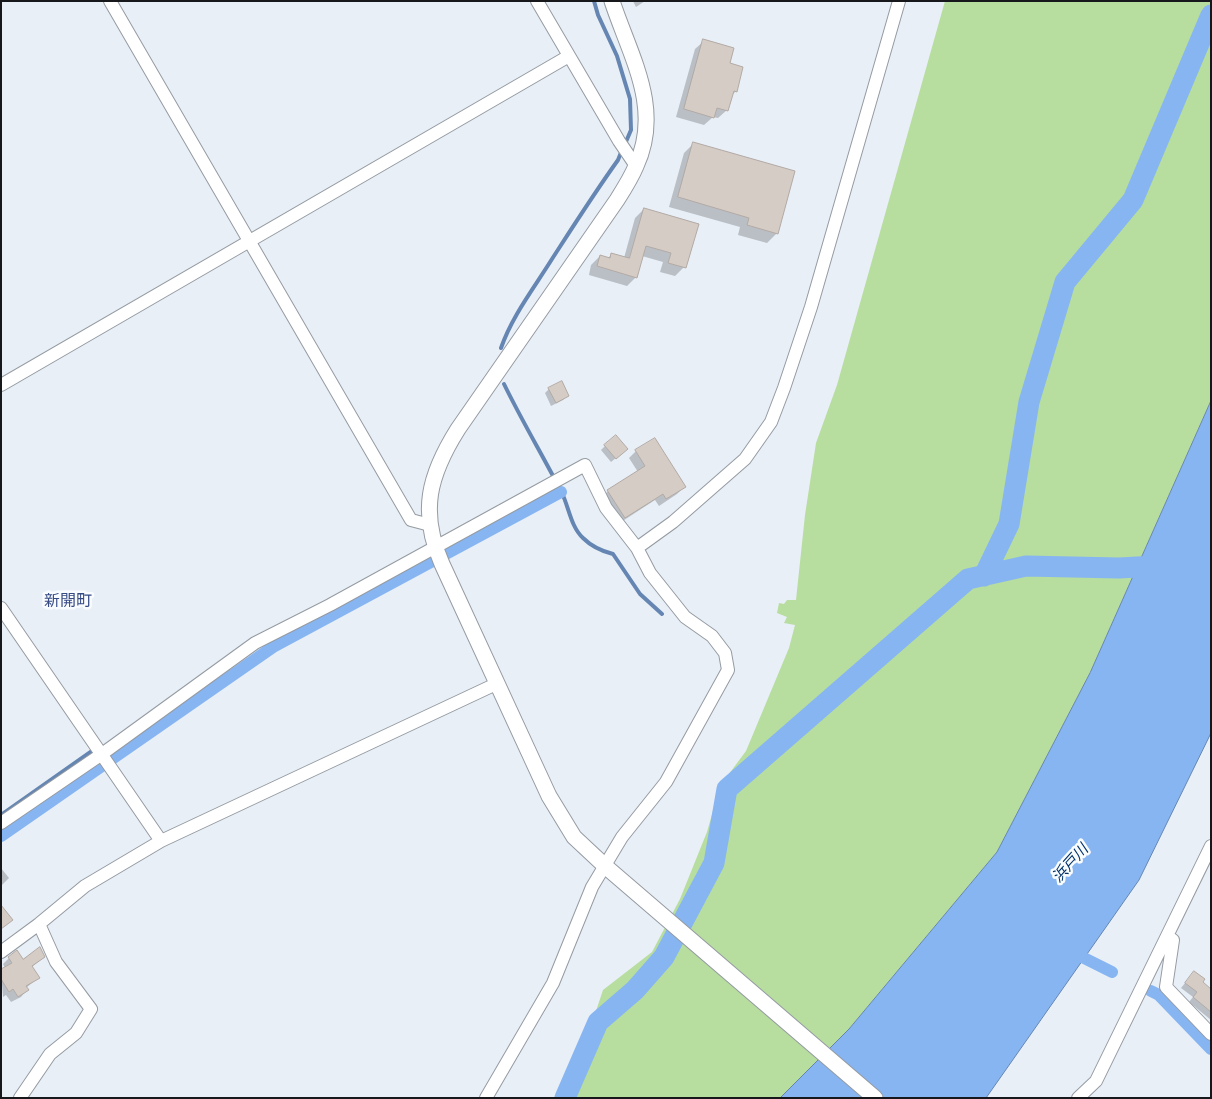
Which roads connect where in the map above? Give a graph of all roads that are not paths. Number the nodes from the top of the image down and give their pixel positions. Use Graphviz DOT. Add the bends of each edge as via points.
graph roads {
  1 [pos="110,1"];
  2 [pos="537,1"];
  3 [pos="612,1"];
  4 [pos="898,1"];
  5 [pos="569,56"];
  6 [pos="636,166"];
  7 [pos="248,242"];
  8 [pos="1,385"];
  9 [pos="430,524"];
  10 [pos="435,548"];
  11 [pos="637,548"];
  12 [pos="1,608"];
  13 [pos="496,684"];
  14 [pos="102,754"];
  15 [pos="1,823"];
  16 [pos="161,841"];
  17 [pos="1211,846"];
  18 [pos="605,866"];
  19 [pos="39,924"];
  20 [pos="1167,936"];
  21 [pos="1,952"];
  22 [pos="1211,1034"];
  23 [pos="20,1098"];
  24 [pos="486,1098"];
  25 [pos="875,1098"];
  26 [pos="1078,1098"];
  1 -- 7 [label="street"];
  2 -- 5 [label="street"];
  3 -- 6 [label="street" via="645,97 646,137"];
  4 -- 11 [label="street" via="811,307 770,422 745,459 673,522"];
  5 -- 6 [label="street"];
  5 -- 7 [label="street"];
  6 -- 9 [label="street" via="618,200 450,442 436,468 429,509"];
  7 -- 8 [label="street"];
  7 -- 9 [label="street" via="411,520"];
  9 -- 10 [label="street"];
  10 -- 11 [label="street" via="585,465 606,508"];
  10 -- 13 [label="street"];
  10 -- 14 [label="street" via="255,643"];
  11 -- 18 [label="street" via="650,573 685,617 712,636 725,652 728,670 666,782 622,837"];
  12 -- 14 [label="street"];
  13 -- 16 [label="street"];
  13 -- 18 [label="street" via="561,818 574,836"];
  14 -- 15 [label="street"];
  14 -- 16 [label="street"];
  16 -- 19 [label="street" via="85,886"];
  17 -- 20 [label="street"];
  18 -- 24 [label="street" via="592,887 553,983"];
  18 -- 25 [label="street"];
  19 -- 21 [label="street"];
  19 -- 23 [label="street" via="56,962 91,1009 76,1033 50,1054"];
  20 -- 22 [label="street" via="1172,940 1166,987"];
  20 -- 26 [label="street" via="1096,1081"];
}
